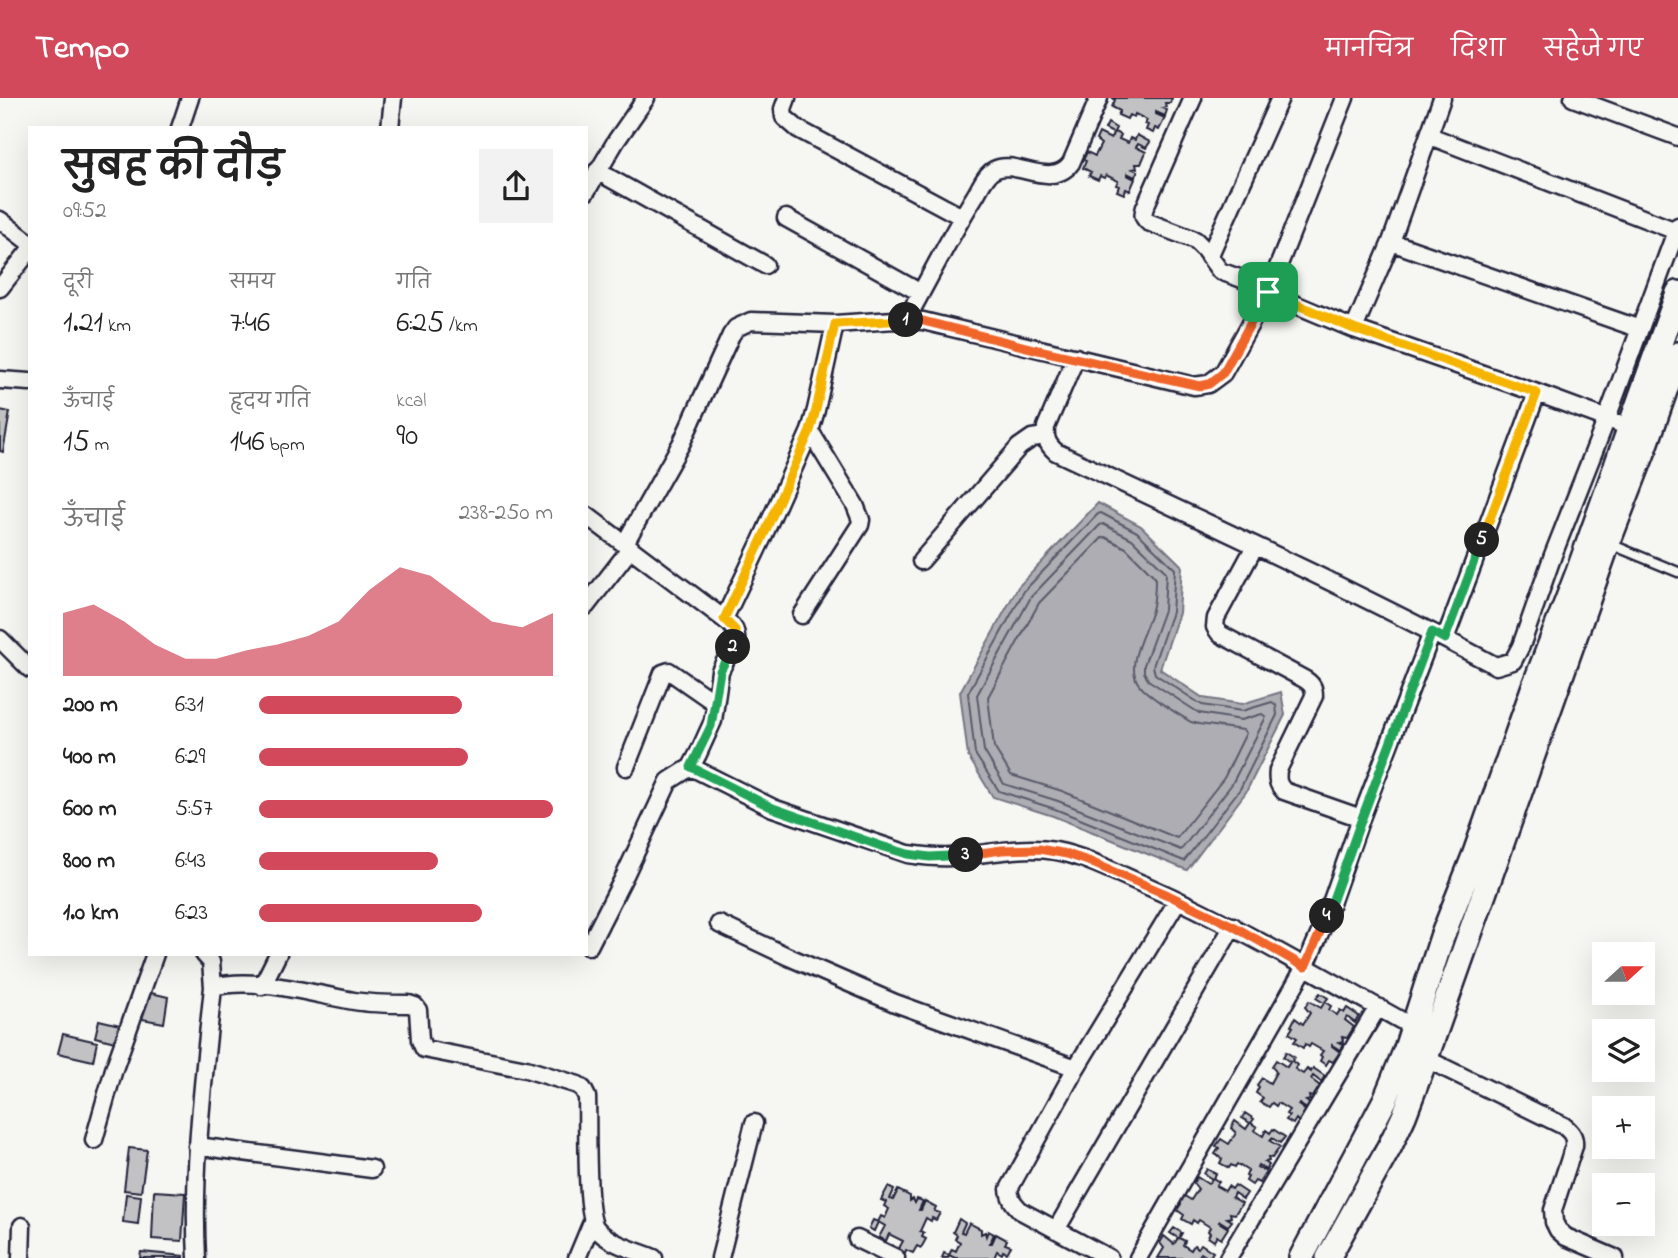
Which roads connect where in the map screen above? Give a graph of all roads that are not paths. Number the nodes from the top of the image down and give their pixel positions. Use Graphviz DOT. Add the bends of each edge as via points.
graph roads {
  1 [pos="190,98"];
  2 [pos="393,98"];
  3 [pos="646,98"];
  4 [pos="787,98"];
  5 [pos="1099,98"];
  6 [pos="1194,98"];
  7 [pos="1280,98"];
  8 [pos="1345,98"];
  9 [pos="1443,98"];
  10 [pos="1573,98"];
  11 [pos="181,126"];
  12 [pos="390,126"];
  13 [pos="1430,136"];
  14 [pos="1678,137"];
  15 [pos="597,171"];
  16 [pos="588,188"];
  17 [pos="962,216"];
  18 [pos="786,218"];
  19 [pos="0,220"];
  20 [pos="1677,228"];
  21 [pos="28,241"];
  22 [pos="1391,242"];
  23 [pos="28,253"];
  24 [pos="1209,257"];
  25 [pos="765,265"];
  26 [pos="0,288"];
  27 [pos="1268,292"];
  28 [pos="921,293"];
  29 [pos="1678,293"];
  30 [pos="906,320"];
  31 [pos="835,324"];
  32 [pos="1354,329"];
  33 [pos="1640,329"];
  34 [pos="1678,354"];
  35 [pos="1076,358"];
  36 [pos="0,380"];
  37 [pos="28,382"];
  38 [pos="1537,393"];
  39 [pos="1607,418"];
  40 [pos="810,431"];
  41 [pos="1639,431"];
  42 [pos="1045,436"];
  43 [pos="588,516"];
  44 [pos="1608,543"];
  45 [pos="628,545"];
  46 [pos="1255,546"];
  47 [pos="922,561"];
  48 [pos="1678,572"];
  49 [pos="588,603"];
  50 [pos="803,615"];
  51 [pos="724,619"];
  52 [pos="1438,636"];
  53 [pos="0,639"];
  54 [pos="28,667"];
  55 [pos="715,704"];
  56 [pos="626,767"];
  57 [pos="691,767"];
  58 [pos="1362,818"];
  59 [pos="1178,900"];
  60 [pos="719,924"];
  61 [pos="1233,926"];
  62 [pos="589,946"];
  63 [pos="154,956"];
  64 [pos="206,956"];
  65 [pos="277,956"];
  66 [pos="1305,967"];
  67 [pos="262,986"];
  68 [pos="212,987"];
  69 [pos="1378,1007"];
  70 [pos="1413,1027"];
  71 [pos="1416,1054"];
  72 [pos="1076,1068"];
  73 [pos="754,1123"];
  74 [pos="94,1140"];
  75 [pos="197,1146"];
  76 [pos="372,1169"];
  77 [pos="592,1222"];
  78 [pos="22,1226"];
  79 [pos="1056,1230"];
  80 [pos="857,1239"];
  81 [pos="21,1258"];
  82 [pos="197,1258"];
  83 [pos="578,1258"];
  84 [pos="654,1258"];
  85 [pos="720,1258"];
  86 [pos="896,1258"];
  87 [pos="1109,1258"];
  88 [pos="1138,1258"];
  89 [pos="1228,1258"];
  90 [pos="1301,1258"];
  91 [pos="1328,1258"];
  92 [pos="1615,1258"];
  1 -- 11 [label="street"];
  2 -- 12 [label="street"];
  3 -- 15 [label="street"];
  4 -- 17 [label="street" via="784,117 798,129"];
  5 -- 17 [label="street" via="1063,171 997,169 985,178"];
  6 -- 24 [label="street" via="1143,213 1148,222 1195,240"];
  7 -- 24 [label="street"];
  8 -- 27 [label="street"];
  9 -- 13 [label="street"];
  10 -- 14 [label="street"];
  13 -- 20 [label="street"];
  13 -- 22 [label="street"];
  15 -- 16 [label="street"];
  15 -- 25 [label="street"];
  17 -- 28 [label="street"];
  18 -- 28 [label="street"];
  19 -- 21 [label="street"];
  20 -- 33 [label="street"];
  22 -- 32 [label="street"];
  22 -- 33 [label="street"];
  23 -- 26 [label="street"];
  24 -- 27 [label="street" via="1220,271"];
  27 -- 32 [label="street"];
  27 -- 35 [label="street" via="1223,373 1209,384 1194,386"];
  28 -- 30 [label="street"];
  29 -- 41 [label="street"];
  30 -- 31 [label="street"];
  30 -- 35 [label="street"];
  31 -- 40 [label="street"];
  31 -- 45 [label="street" via="764,320 736,328"];
  32 -- 38 [label="street"];
  33 -- 39 [label="street"];
  34 -- 41 [label="street"];
  35 -- 42 [label="street"];
  36 -- 37 [label="street"];
  38 -- 39 [label="street"];
  38 -- 52 [label="street"];
  39 -- 41 [label="street"];
  39 -- 52 [label="street" via="1513,661 1496,666"];
  40 -- 50 [label="street" via="861,520"];
  40 -- 51 [label="street"];
  41 -- 44 [label="street"];
  41 -- 70 [label="street" via="1534,686"];
  42 -- 46 [label="street" via="1056,452"];
  42 -- 47 [label="street" via="1019,447"];
  43 -- 45 [label="street"];
  44 -- 48 [label="lane"];
  44 -- 71 [label="street"];
  45 -- 49 [label="street"];
  45 -- 51 [label="street"];
  46 -- 52 [label="street"];
  46 -- 58 [label="street" via="1215,626 1220,634 1304,679 1314,689 1278,770 1279,786"];
  51 -- 55 [label="street" via="737,635 720,671"];
  52 -- 58 [label="street"];
  53 -- 54 [label="street"];
  55 -- 56 [label="street" via="669,671 663,673"];
  55 -- 57 [label="street" via="711,726"];
  57 -- 59 [label="street" via="773,808 908,854 952,857 1013,849 1054,851"];
  57 -- 62 [label="street" via="669,781"];
  58 -- 66 [label="street"];
  59 -- 61 [label="street"];
  59 -- 72 [label="street"];
  60 -- 72 [label="street" via="895,1003"];
  61 -- 66 [label="street"];
  61 -- 79 [label="street"];
  63 -- 74 [label="street"];
  64 -- 68 [label="street" via="211,962"];
  65 -- 67 [label="street"];
  66 -- 69 [label="street"];
  66 -- 88 [label="street"];
  67 -- 68 [label="street"];
  67 -- 77 [label="street" via="409,1004 418,1010 424,1049 526,1069 578,1085 587,1097"];
  68 -- 75 [label="street"];
  69 -- 70 [label="street"];
  69 -- 89 [label="street"];
  70 -- 71 [label="street"];
  71 -- 90 [label="street" via="1385,1100"];
  71 -- 91 [label="street" via="1404,1116"];
  71 -- 92 [label="street" via="1571,1132 1574,1146 1553,1210 1554,1222 1566,1237"];
  72 -- 79 [label="street" via="1009,1189 1021,1210"];
  73 -- 85 [label="street"];
  75 -- 76 [label="street"];
  75 -- 82 [label="street"];
  77 -- 83 [label="street"];
  77 -- 84 [label="street" via="602,1235"];
  78 -- 81 [label="street"];
  79 -- 87 [label="street"];
  80 -- 86 [label="street"];
}
